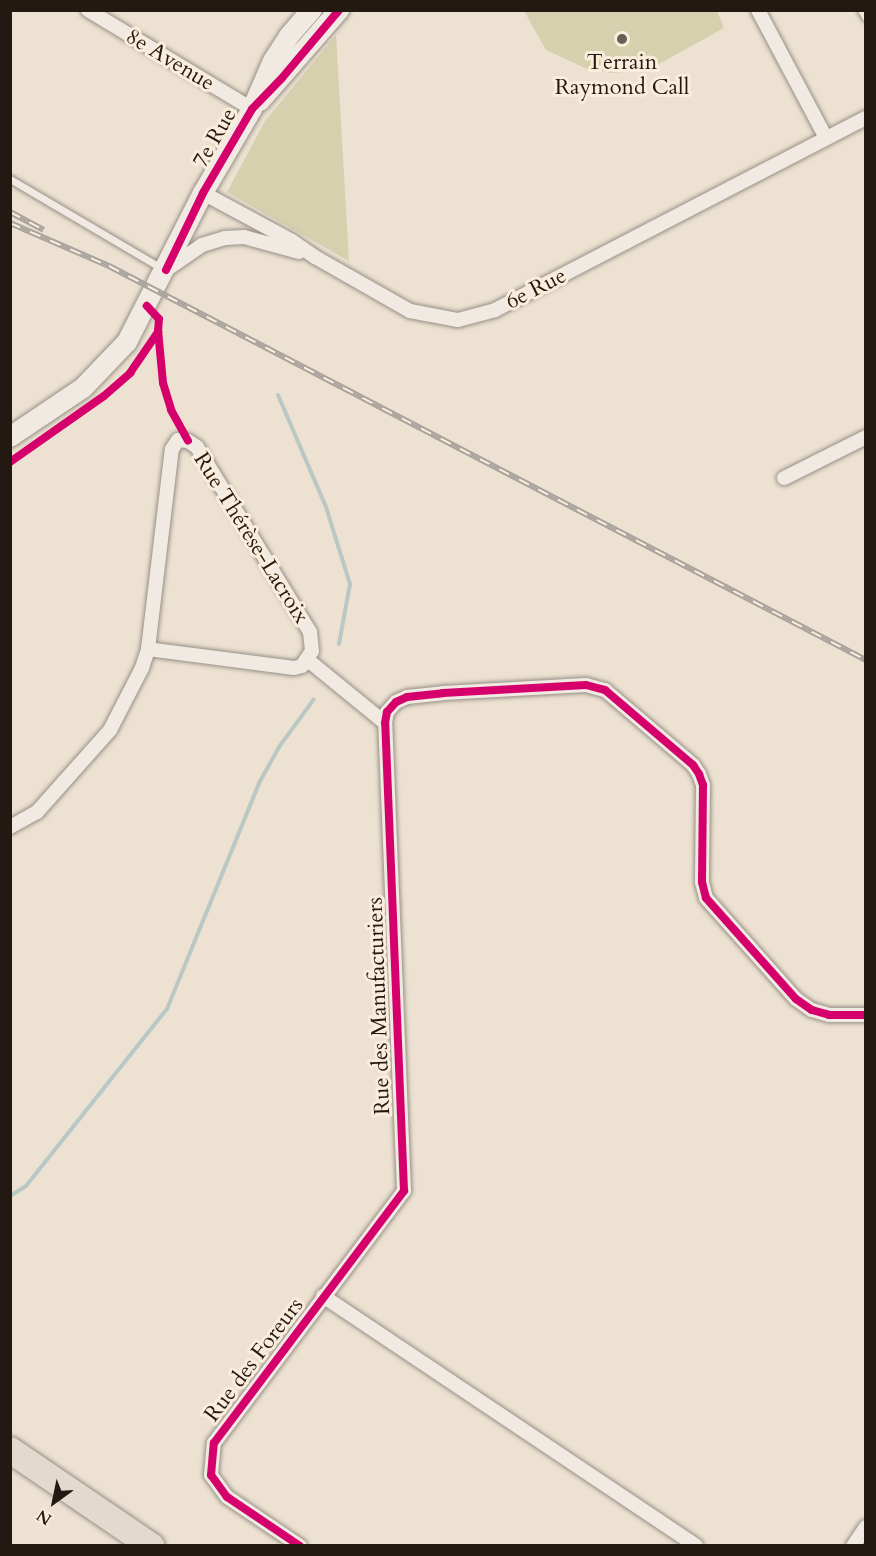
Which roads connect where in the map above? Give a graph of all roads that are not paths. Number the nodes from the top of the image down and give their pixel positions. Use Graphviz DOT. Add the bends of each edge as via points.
graph roads {
  1 [pos="88,10"];
  2 [pos="312,10"];
  3 [pos="339,10"];
  4 [pos="758,10"];
  5 [pos="861,10"];
  6 [pos="866,18"];
  7 [pos="252,109"];
  8 [pos="866,118"];
  9 [pos="826,138"];
  10 [pos="10,179"];
  11 [pos="203,193"];
  12 [pos="315,257"];
  13 [pos="166,270"];
  14 [pos="10,437"];
  15 [pos="866,437"];
  16 [pos="784,478"];
  17 [pos="148,649"];
  18 [pos="308,660"];
  19 [pos="385,723"];
  20 [pos="10,827"];
  21 [pos="866,1015"];
  22 [pos="323,1296"];
  23 [pos="10,1450"];
  24 [pos="866,1527"];
  25 [pos="151,1545"];
  26 [pos="300,1545"];
  27 [pos="696,1545"];
  28 [pos="853,1545"];
  1 -- 7 [label="street, 8e Avenue"];
  2 -- 7 [label="main road, 7e Rue" via="273,61"];
  3 -- 7 [label="main road, 7e Rue"];
  4 -- 9 [label="street"];
  5 -- 6 [label="lane"];
  7 -- 11 [label="main road, 7e Rue"];
  8 -- 9 [label="street, 6e Rue"];
  9 -- 12 [label="street, 6e Rue" via="495,310 458,320 410,310"];
  10 -- 13 [label="lane"];
  11 -- 12 [label="street, 6e Rue"];
  11 -- 13 [label="main road, 7e Rue"];
  12 -- 13 [label="street" via="266,241 225,238 202,245"];
  13 -- 14 [label="main road, 7e Rue" via="127,342 110,363 83,388"];
  15 -- 16 [label="street"];
  17 -- 18 [label="street" via="294,668"];
  17 -- 18 [label="street, Rue Thérèse-Lacroix" via="172,449 178,440 197,447 310,632 312,651"];
  17 -- 20 [label="street, Rue Thérèse-Lacroix" via="110,730 37,812"];
  18 -- 19 [label="street"];
  19 -- 21 [label="street" via="387,712 407,697 586,685 605,690 699,774 703,785 702,882 706,897 796,999 812,1010 830,1015"];
  19 -- 22 [label="street, Rue des Manufacturiers" via="404,1191"];
  22 -- 26 [label="street, Rue des Foreurs" via="214,1443 211,1475 226,1497"];
  22 -- 27 [label="street"];
  23 -- 25 [label="highway"];
  24 -- 28 [label="street"];
}
